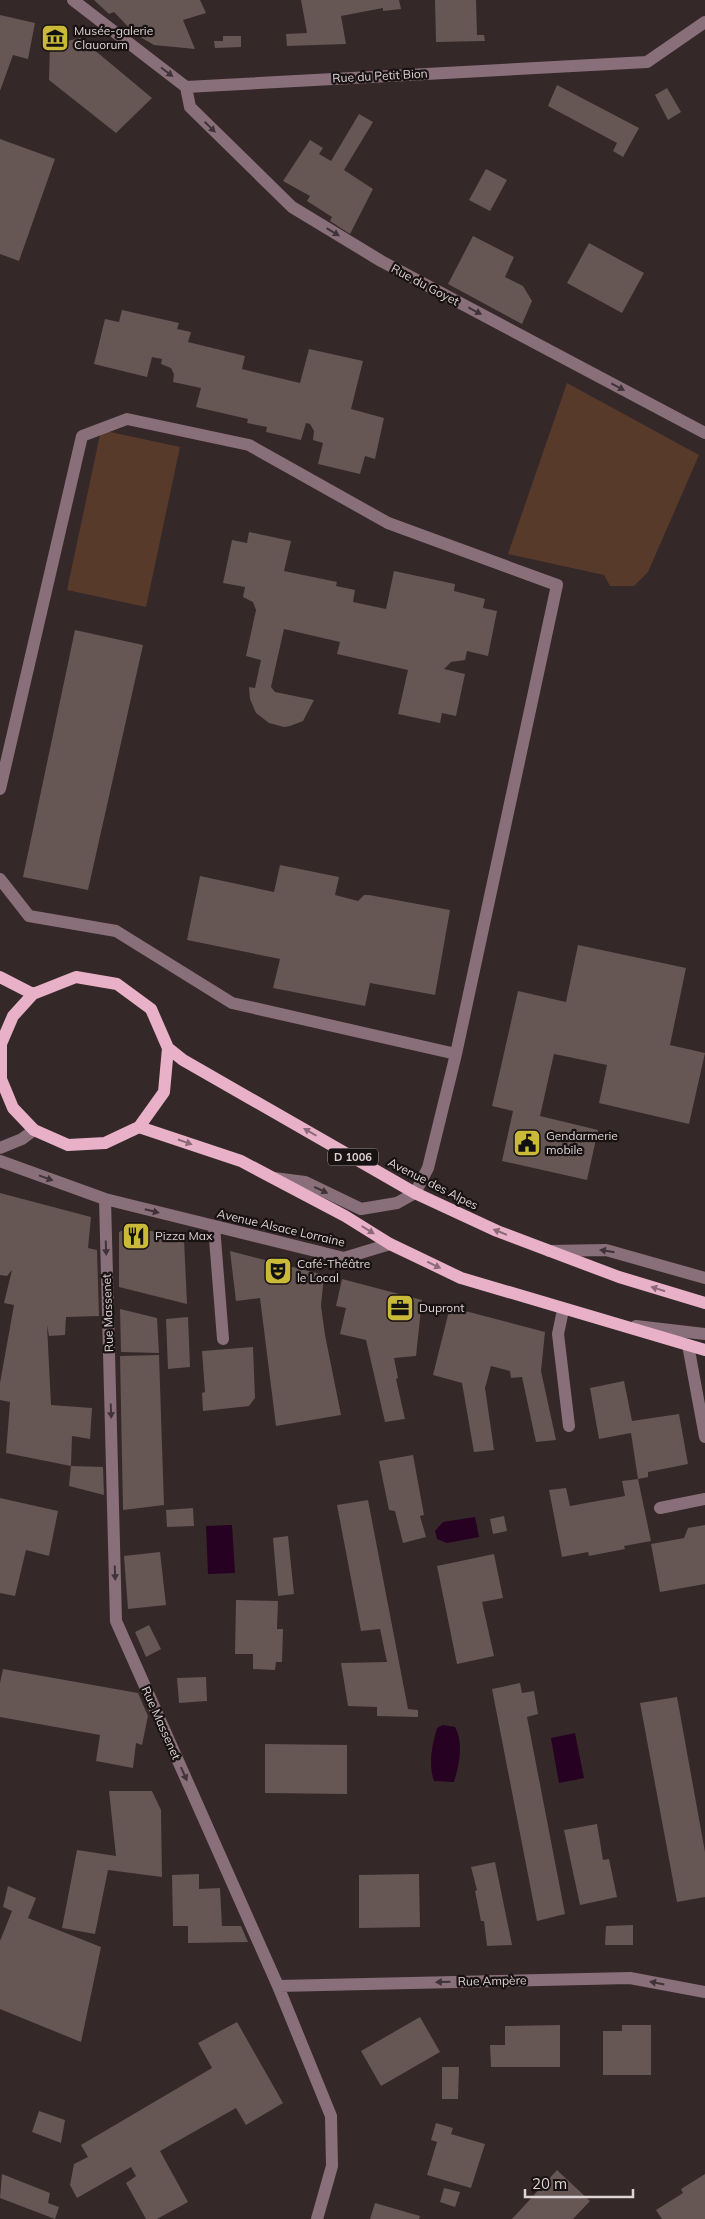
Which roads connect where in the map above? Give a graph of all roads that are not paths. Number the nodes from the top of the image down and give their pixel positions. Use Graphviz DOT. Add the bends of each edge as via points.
graph roads {
  1 [pos="73,0"];
  2 [pos="705,22"];
  3 [pos="186,87"];
  4 [pos="705,433"];
  5 [pos="0,789"];
  6 [pos="0,879"];
  7 [pos="0,977"];
  8 [pos="33,994"];
  9 [pos="1,1043"];
  10 [pos="168,1048"];
  11 [pos="456,1054"];
  12 [pos="1,1080"];
  13 [pos="139,1127"];
  14 [pos="34,1130"];
  15 [pos="0,1148"];
  16 [pos="0,1161"];
  17 [pos="274,1178"];
  18 [pos="415,1193"];
  19 [pos="105,1200"];
  20 [pos="214,1226"];
  21 [pos="390,1244"];
  22 [pos="546,1250"];
  23 [pos="705,1278"];
  24 [pos="705,1303"];
  25 [pos="563,1310"];
  26 [pos="608,1323"];
  27 [pos="705,1334"];
  28 [pos="224,1339"];
  29 [pos="688,1345"];
  30 [pos="705,1350"];
  31 [pos="569,1426"];
  32 [pos="705,1438"];
  33 [pos="705,1499"];
  34 [pos="660,1508"];
  35 [pos="278,1986"];
  36 [pos="705,1992"];
  37 [pos="316,2219"];
  1 -- 3 [label="street, one-way"];
  2 -- 3 [label="street, Rue du Petit Bion" via="647,62"];
  3 -- 4 [label="street, Rue du Goyet, one-way" via="190,108 292,207 381,262"];
  5 -- 11 [label="street" via="82,436 127,419 249,445 388,523 557,586"];
  6 -- 11 [label="street" via="29,916 116,931 232,1003"];
  7 -- 8 [label="main road"];
  8 -- 9 [label="main road, Avenue des Alpes" via="13,1016"];
  8 -- 10 [label="main road, Avenue des Alpes" via="76,977 118,984 151,1010"];
  9 -- 12 [label="main road, Avenue des Alpes"];
  10 -- 13 [label="main road, Avenue des Alpes" via="164,1092"];
  18 -- 10 [label="main road, Avenue des Alpes / D 1006, one-way" via="183,1060"];
  11 -- 18 [label="street" via="428,1168"];
  12 -- 14 [label="main road, Avenue des Alpes" via="13,1108"];
  13 -- 14 [label="main road, Avenue des Alpes" via="96,1144 68,1144"];
  13 -- 17 [label="main road, one-way" via="241,1161"];
  14 -- 15 [label="street"];
  16 -- 19 [label="street, Avenue Alsace Lorraine, one-way"];
  17 -- 18 [label="street, one-way" via="305,1182 361,1208 397,1202"];
  17 -- 21 [label="main road, one-way" via="346,1216"];
  22 -- 18 [label="main road, Avenue des Alpes / D 1006, one-way"];
  19 -- 20 [label="street, Avenue Alsace Lorraine, one-way"];
  19 -- 35 [label="street, Rue Massenet, one-way" via="116,1621"];
  20 -- 21 [label="street, Avenue Alsace Lorraine" via="344,1258"];
  20 -- 28 [label="street"];
  21 -- 25 [label="main road, one-way" via="461,1278"];
  23 -- 22 [label="street, one-way" via="606,1250"];
  24 -- 22 [label="main road, Avenue des Alpes / D 1006, one-way" via="619,1277"];
  25 -- 26 [label="main road"];
  25 -- 31 [label="street" via="558,1334"];
  26 -- 27 [label="street"];
  26 -- 29 [label="main road"];
  29 -- 30 [label="main road"];
  29 -- 32 [label="street"];
  33 -- 34 [label="street"];
  36 -- 35 [label="street, Rue Ampère, one-way" via="630,1978"];
  35 -- 37 [label="street, Rue Massenet" via="331,2116 332,2166"];
}
